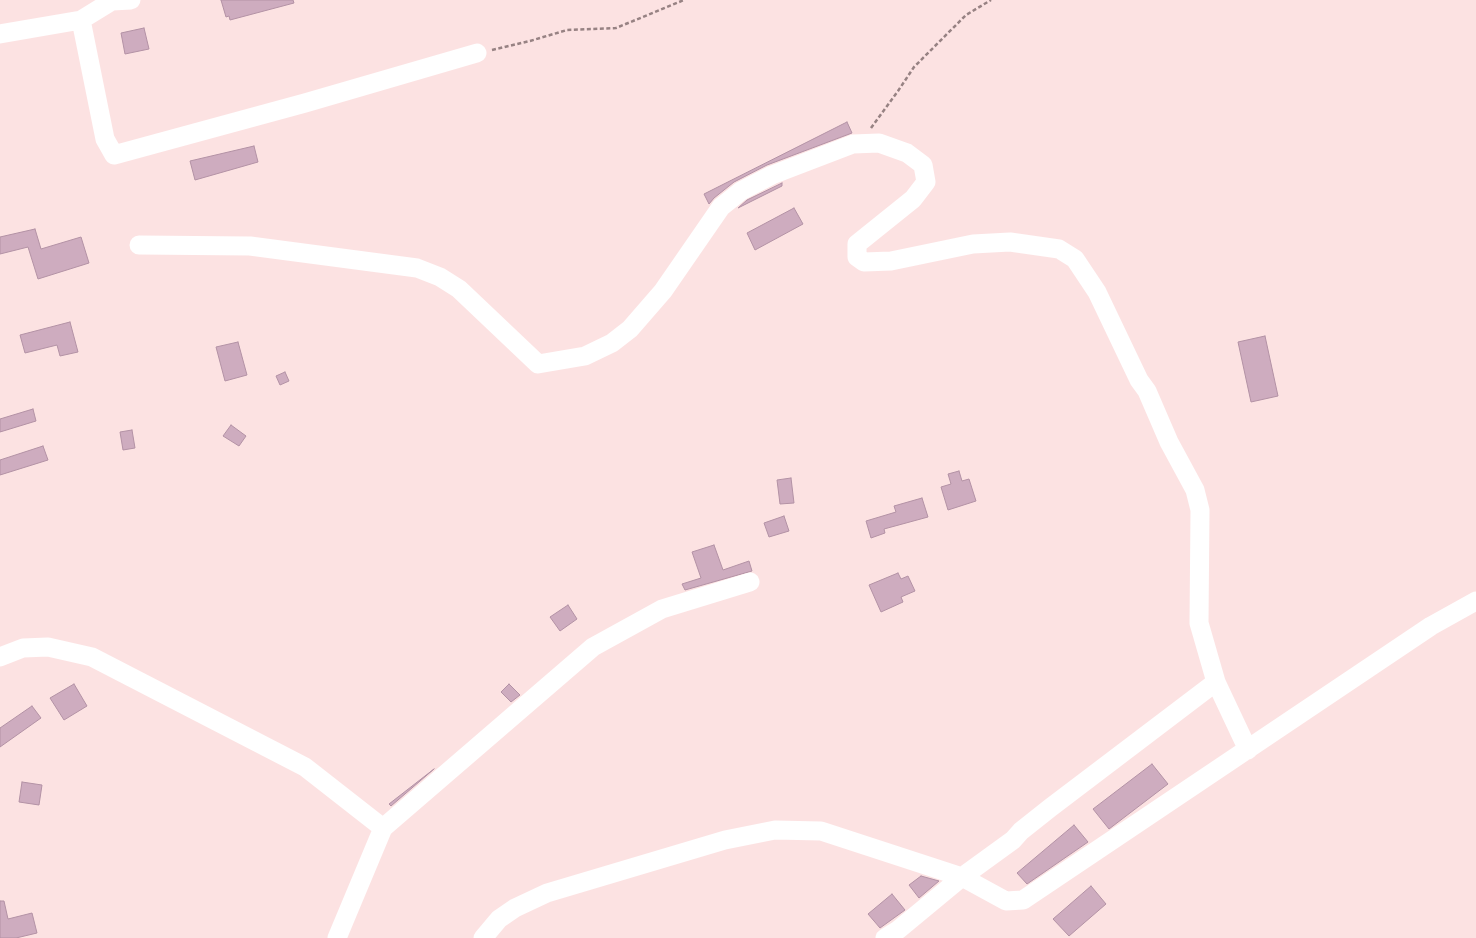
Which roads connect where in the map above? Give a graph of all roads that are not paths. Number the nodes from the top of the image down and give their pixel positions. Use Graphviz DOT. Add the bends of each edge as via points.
graph roads {
  1 [pos="131,0"];
  2 [pos="81,20"];
  3 [pos="0,34"];
  4 [pos="476,53"];
  5 [pos="139,245"];
  6 [pos="750,582"];
  7 [pos="1476,601"];
  8 [pos="0,657"];
  9 [pos="1216,682"];
  10 [pos="1248,750"];
  11 [pos="382,828"];
  12 [pos="962,877"];
  13 [pos="337,938"];
  14 [pos="483,938"];
  15 [pos="885,938"];
  1 -- 2 [label="street" via="112,1"];
  2 -- 3 [label="street"];
  2 -- 4 [label="street" via="105,139 114,155"];
  5 -- 9 [label="street" via="250,246 417,268 459,289 538,364 586,356 630,329 663,291 721,207 741,191 772,175 853,144 879,143 907,153 923,165 926,182 913,198 857,244 857,258 864,262 890,261 974,244 1010,242 1058,249 1076,259 1098,292 1195,490 1200,510 1199,624"];
  6 -- 11 [label="street" via="662,609 593,646"];
  7 -- 10 [label="street" via="1431,626"];
  8 -- 11 [label="street" via="23,648 48,647 92,658 305,767"];
  9 -- 10 [label="street"];
  9 -- 12 [label="street"];
  10 -- 12 [label="street" via="1023,900 1006,901"];
  11 -- 13 [label="street"];
  12 -- 14 [label="street" via="821,830 775,830 725,840 547,893 499,919"];
  12 -- 15 [label="street"];
}
